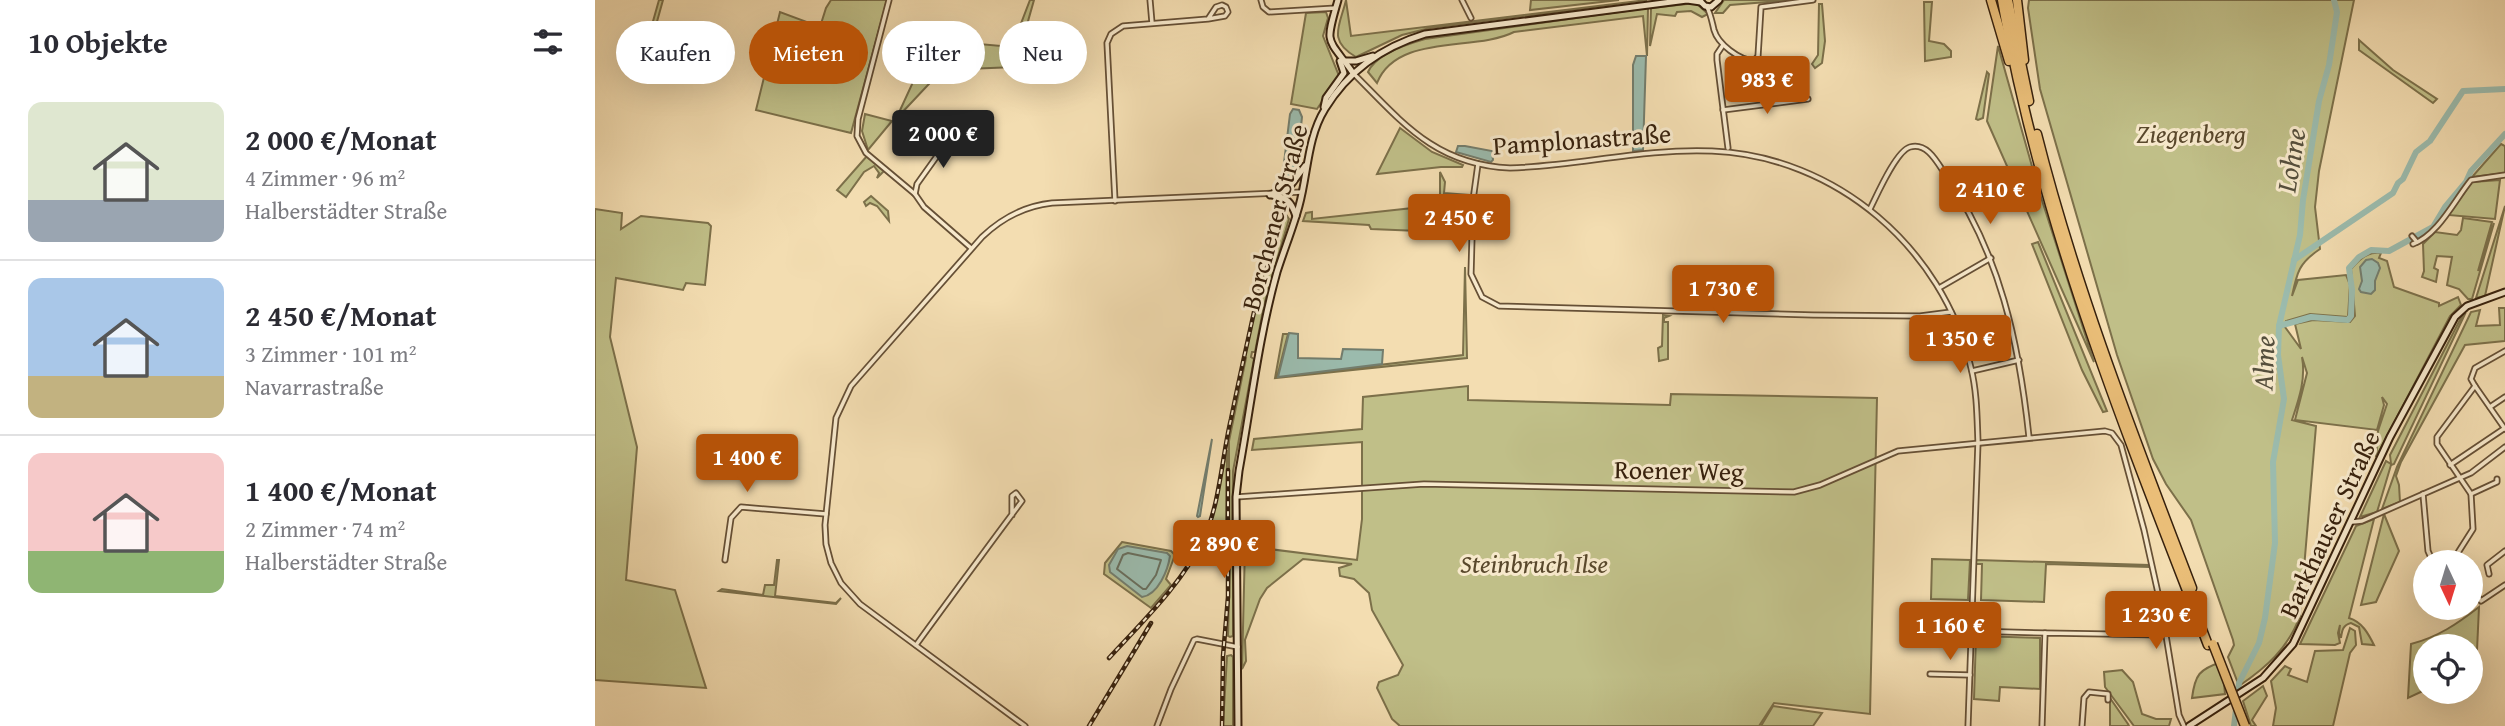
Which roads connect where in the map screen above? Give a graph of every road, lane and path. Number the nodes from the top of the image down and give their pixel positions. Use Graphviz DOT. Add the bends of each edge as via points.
graph roads {
  1 [pos="889,0"];
  2 [pos="1150,0"];
  3 [pos="1261,0"];
  4 [pos="1338,0"];
  5 [pos="1462,0"];
  6 [pos="1687,0"];
  7 [pos="1719,0"];
  8 [pos="1813,0"];
  9 [pos="1991,0"];
  10 [pos="2002,0"];
  11 [pos="2008,0"];
  12 [pos="2017,0"];
  13 [pos="1700,1"];
  14 [pos="1224,2"];
  15 [pos="1711,6"];
  16 [pos="1336,8"];
  17 [pos="1471,18"];
  18 [pos="1208,19"];
  19 [pos="1152,23"];
  20 [pos="1723,45"];
  21 [pos="1332,48"];
  22 [pos="1379,53"];
  23 [pos="1343,60"];
  24 [pos="1353,73"];
  25 [pos="2020,88"];
  26 [pos="1808,99"];
  27 [pos="2029,100"];
  28 [pos="1324,110"];
  29 [pos="1723,110"];
  30 [pos="943,144"];
  31 [pos="1728,148"];
  32 [pos="1307,164"];
  33 [pos="1478,164"];
  34 [pos="2505,175"];
  35 [pos="1302,192"];
  36 [pos="915,194"];
  37 [pos="1270,195"];
  38 [pos="1115,201"];
  39 [pos="1870,209"];
  40 [pos="1296,216"];
  41 [pos="2414,241"];
  42 [pos="971,248"];
  43 [pos="1991,258"];
  44 [pos="1939,288"];
  45 [pos="2505,292"];
  46 [pos="1948,305"];
  47 [pos="1951,312"];
  48 [pos="1937,313"];
  49 [pos="2505,351"];
  50 [pos="2019,360"];
  51 [pos="1972,371"];
  52 [pos="2475,386"];
  53 [pos="2505,397"];
  54 [pos="2490,407"];
  55 [pos="2505,428"];
  56 [pos="2029,437"];
  57 [pos="1977,442"];
  58 [pos="2505,447"];
  59 [pos="2451,465"];
  60 [pos="2459,478"];
  61 [pos="2497,479"];
  62 [pos="2423,494"];
  63 [pos="2471,494"];
  64 [pos="1236,497"];
  65 [pos="826,514"];
  66 [pos="1012,515"];
  67 [pos="2352,522"];
  68 [pos="2428,550"];
  69 [pos="2460,550"];
  70 [pos="2505,551"];
  71 [pos="725,560"];
  72 [pos="2489,574"];
  73 [pos="2505,585"];
  74 [pos="2483,600"];
  75 [pos="1971,631"];
  76 [pos="2045,633"];
  77 [pos="2166,635"];
  78 [pos="2211,644"];
  79 [pos="916,645"];
  80 [pos="1238,647"];
  81 [pos="1930,674"];
  82 [pos="1969,675"];
  83 [pos="2108,700"];
  84 [pos="1024,726"];
  85 [pos="1157,726"];
  86 [pos="1238,726"];
  87 [pos="1968,726"];
  88 [pos="2042,726"];
  89 [pos="2083,726"];
  90 [pos="2187,726"];
  91 [pos="2242,726"];
  1 -- 36 [label="street" via="857,136 866,153"];
  2 -- 19 [label="street"];
  3 -- 16 [label="street" via="1269,12"];
  4 -- 16 [label="main road"];
  5 -- 17 [label="street"];
  6 -- 13 [label="main road, Borchener Straße"];
  6 -- 22 [label="main road, Borchener Straße" via="1425,34"];
  7 -- 15 [label="main road"];
  8 -- 20 [label="street" via="1761,7 1756,61 1747,61"];
  9 -- 25 [label="highway"];
  10 -- 25 [label="highway"];
  11 -- 27 [label="highway"];
  12 -- 27 [label="highway"];
  13 -- 15 [label="main road"];
  14 -- 18 [label="street"];
  14 -- 18 [label="street" via="1225,16"];
  15 -- 20 [label="street" via="1714,30"];
  16 -- 21 [label="main road" via="1329,36"];
  18 -- 19 [label="street"];
  19 -- 38 [label="street" via="1116,29 1107,43"];
  20 -- 29 [label="street" via="1717,54"];
  21 -- 23 [label="main road"];
  21 -- 28 [label="main road" via="1344,72 1326,98"];
  22 -- 23 [label="main road"];
  22 -- 24 [label="main road, Borchener Straße"];
  23 -- 24 [label="main road"];
  24 -- 28 [label="main road, Borchener Straße"];
  24 -- 33 [label="street, Pamplonastraße" via="1420,138 1449,155"];
  25 -- 78 [label="highway" via="2043,180 2093,338"];
  26 -- 29 [label="street"];
  27 -- 78 [label="highway" via="2098,334"];
  28 -- 32 [label="main road, Borchener Straße"];
  29 -- 31 [label="street"];
  30 -- 36 [label="street"];
  32 -- 35 [label="main road, Borchener Straße"];
  32 -- 37 [label="main road" via="1290,186"];
  33 -- 39 [label="street, Pamplonastraße" via="1528,167 1679,151 1728,152 1800,170"];
  33 -- 48 [label="street" via="1471,274 1482,297 1499,306 1813,315"];
  34 -- 41 [label="street" via="2471,180 2433,233"];
  35 -- 37 [label="street"];
  35 -- 40 [label="main road, Borchener Straße"];
  36 -- 42 [label="street" via="924,208"];
  37 -- 38 [label="street"];
  37 -- 40 [label="main road" via="1285,197"];
  38 -- 42 [label="street" via="1030,208 998,223"];
  39 -- 43 [label="street" via="1900,153 1923,147 1962,199"];
  39 -- 44 [label="street, Pamplonastraße" via="1907,245"];
  40 -- 64 [label="main road, Borchener Straße" via="1269,306"];
  42 -- 65 [label="street" via="845,395 834,430"];
  43 -- 44 [label="street"];
  43 -- 50 [label="street"];
  44 -- 46 [label="street, Pamplonastraße"];
  45 -- 67 [label="main road, Barkhauser Straße" via="2467,306 2455,317"];
  46 -- 47 [label="street, Pamplonastraße"];
  46 -- 48 [label="street"];
  47 -- 48 [label="street"];
  47 -- 51 [label="street, Pamplonastraße"];
  49 -- 52 [label="street" via="2475,368 2471,379"];
  50 -- 51 [label="street"];
  50 -- 56 [label="street"];
  51 -- 57 [label="street, Pamplonastraße"];
  52 -- 54 [label="street"];
  52 -- 59 [label="street" via="2437,437"];
  53 -- 54 [label="street"];
  54 -- 55 [label="street"];
  55 -- 59 [label="street"];
  56 -- 57 [label="street, Roener Weg"];
  56 -- 77 [label="street, Roener Weg" via="2095,430 2112,433 2121,445"];
  57 -- 64 [label="street, Roener Weg" via="1898,451 1794,492 1424,484"];
  57 -- 75 [label="street, Pamplonastraße"];
  58 -- 60 [label="street"];
  59 -- 60 [label="street"];
  60 -- 62 [label="street"];
  60 -- 63 [label="street"];
  61 -- 63 [label="street"];
  62 -- 67 [label="street"];
  62 -- 68 [label="street"];
  63 -- 69 [label="street" via="2473,530"];
  64 -- 80 [label="main road, Borchener Straße"];
  65 -- 71 [label="street" via="741,507 731,518"];
  65 -- 79 [label="street" via="828,556 844,588"];
  66 -- 66 [label="street" via="1022,501 1016,494 1012,496"];
  66 -- 79 [label="street"];
  67 -- 90 [label="main road, Barkhauser Straße" via="2293,645 2263,678"];
  70 -- 72 [label="street" via="2487,565"];
  73 -- 74 [label="street"];
  75 -- 76 [label="street"];
  75 -- 82 [label="street, Pamplonastraße"];
  76 -- 77 [label="street"];
  76 -- 88 [label="street"];
  77 -- 90 [label="street" via="2179,715"];
  78 -- 91 [label="highway, bridge"];
  79 -- 84 [label="street"];
  80 -- 85 [label="street" via="1194,640"];
  80 -- 86 [label="main road, Borchener Straße"];
  81 -- 82 [label="street"];
  82 -- 87 [label="street, Pamplonastraße"];
  83 -- 89 [label="street" via="2105,692 2086,695"];
}
